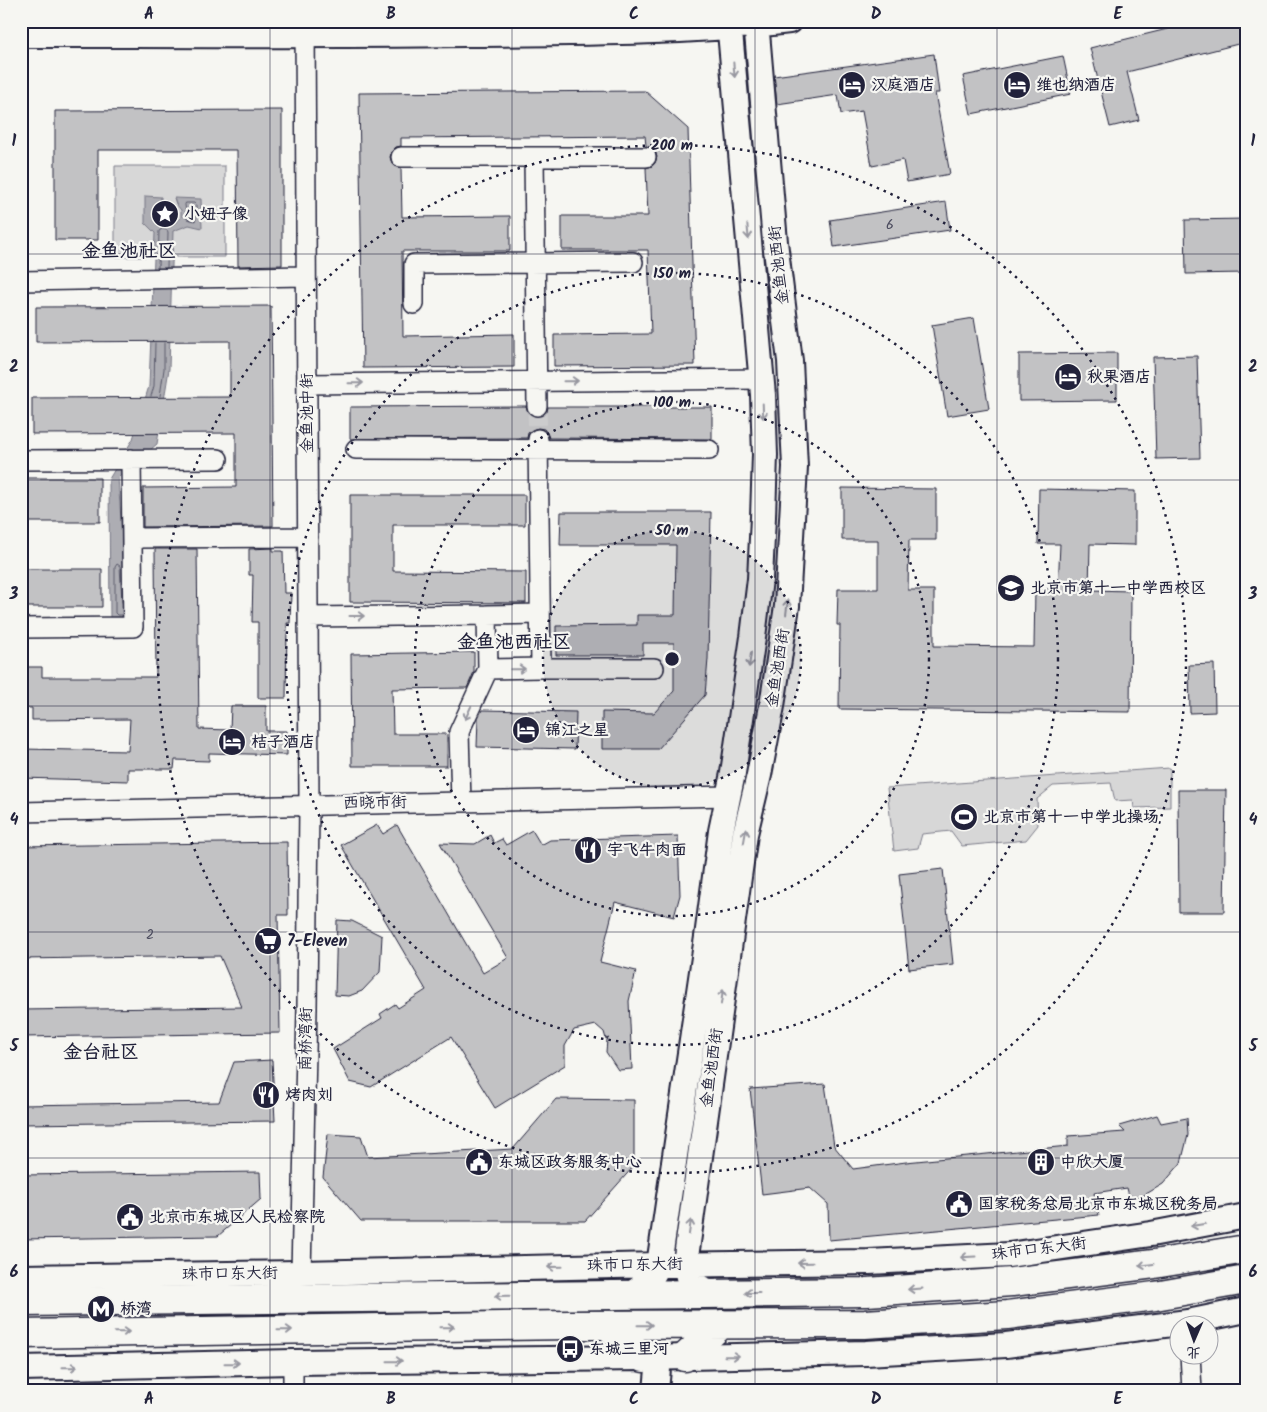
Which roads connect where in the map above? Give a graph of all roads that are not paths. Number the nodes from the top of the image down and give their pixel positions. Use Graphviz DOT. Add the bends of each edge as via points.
graph roads {
  1 [pos="789,21"];
  2 [pos="756,23"];
  3 [pos="729,24"];
  4 [pos="305,28"];
  5 [pos="21,35"];
  6 [pos="534,157"];
  7 [pos="646,157"];
  8 [pos="401,158"];
  9 [pos="633,262"];
  10 [pos="535,263"];
  11 [pos="306,276"];
  12 [pos="21,281"];
  13 [pos="414,304"];
  14 [pos="762,379"];
  15 [pos="537,381"];
  16 [pos="307,384"];
  17 [pos="537,406"];
  18 [pos="538,444"];
  19 [pos="356,449"];
  20 [pos="709,450"];
  21 [pos="131,459"];
  22 [pos="218,459"];
  23 [pos="21,460"];
  24 [pos="308,537"];
  25 [pos="132,538"];
  26 [pos="540,614"];
  27 [pos="487,616"];
  28 [pos="308,617"];
  29 [pos="21,628"];
  30 [pos="542,668"];
  31 [pos="654,668"];
  32 [pos="488,669"];
  33 [pos="728,796"];
  34 [pos="461,802"];
  35 [pos="308,805"];
  36 [pos="21,812"];
  37 [pos="1246,1216"];
  38 [pos="1246,1249"];
  39 [pos="685,1264"];
  40 [pos="659,1265"];
  41 [pos="300,1274"];
  42 [pos="21,1277"];
  43 [pos="1246,1280"];
  44 [pos="716,1294"];
  45 [pos="630,1295"];
  46 [pos="21,1302"];
  47 [pos="1246,1310"];
  48 [pos="1220,1316"];
  49 [pos="722,1324"];
  50 [pos="607,1325"];
  51 [pos="1170,1325"];
  52 [pos="21,1334"];
  53 [pos="663,1358"];
  54 [pos="293,1362"];
  55 [pos="1191,1364"];
  56 [pos="21,1368"];
  57 [pos="293,1391"];
  58 [pos="656,1391"];
  59 [pos="1192,1391"];
  1 -- 2 [label="street"];
  2 -- 3 [label="street"];
  39 -- 2 [label="street, 金鱼池西街, one-way" via="745,834 772,706 787,606 791,550 795,467 790,361"];
  3 -- 4 [label="street" via="640,33"];
  3 -- 14 [label="street, 金鱼池西街, one-way"];
  4 -- 5 [label="street"];
  4 -- 11 [label="street, 金鱼池中街"];
  6 -- 7 [label="street"];
  6 -- 8 [label="street"];
  6 -- 10 [label="street"];
  9 -- 10 [label="street"];
  10 -- 13 [label="street" via="414,264"];
  10 -- 15 [label="street"];
  11 -- 12 [label="street"];
  11 -- 16 [label="street, 金鱼池中街"];
  15 -- 14 [label="street, one-way"];
  14 -- 33 [label="street, 金鱼池西街, one-way" via="765,455 760,579"];
  16 -- 15 [label="street, one-way"];
  15 -- 17 [label="street"];
  16 -- 24 [label="street, 金鱼池中街"];
  18 -- 19 [label="street"];
  18 -- 20 [label="street"];
  18 -- 26 [label="street"];
  21 -- 22 [label="street"];
  21 -- 23 [label="street"];
  21 -- 25 [label="street"];
  24 -- 25 [label="street"];
  24 -- 28 [label="street, 金鱼池中街"];
  25 -- 29 [label="street" via="133,627"];
  26 -- 27 [label="street"];
  26 -- 30 [label="street"];
  28 -- 27 [label="street, one-way"];
  27 -- 32 [label="street"];
  28 -- 35 [label="street, 金鱼池中街"];
  30 -- 31 [label="street"];
  32 -- 30 [label="street, one-way"];
  32 -- 34 [label="street, one-way" via="459,732"];
  33 -- 34 [label="street, 西晓市街"];
  33 -- 40 [label="street, 金鱼池西街"];
  34 -- 35 [label="street, 西晓市街"];
  35 -- 36 [label="street, 西晓市街"];
  35 -- 41 [label="street, 南桥湾街"];
  37 -- 39 [label="street, 珠市口东大街, one-way" via="1009,1255 868,1262"];
  38 -- 44 [label="main road, 珠市口东大街, one-way" via="1012,1282 867,1292"];
  39 -- 40 [label="street, 珠市口东大街"];
  39 -- 44 [label="street" via="688,1277 699,1287"];
  40 -- 41 [label="street, 珠市口东大街, one-way"];
  40 -- 45 [label="street, 金鱼池西街" via="650,1280"];
  41 -- 42 [label="street, 珠市口东大街"];
  43 -- 49 [label="main road" via="1155,1296 1007,1315 866,1324"];
  44 -- 45 [label="main road, 珠市口东大街"];
  45 -- 46 [label="main road, 珠市口东大街, one-way"];
  47 -- 48 [label="street"];
  50 -- 49 [label="main road, one-way"];
  49 -- 53 [label="main road"];
  52 -- 50 [label="main road, one-way"];
  50 -- 53 [label="main road"];
  53 -- 51 [label="street, one-way" via="866,1353 1006,1345"];
  54 -- 53 [label="street, one-way"];
  53 -- 58 [label="street"];
  56 -- 54 [label="street, one-way"];
  54 -- 57 [label="street"];
  55 -- 59 [label="street"];
}
